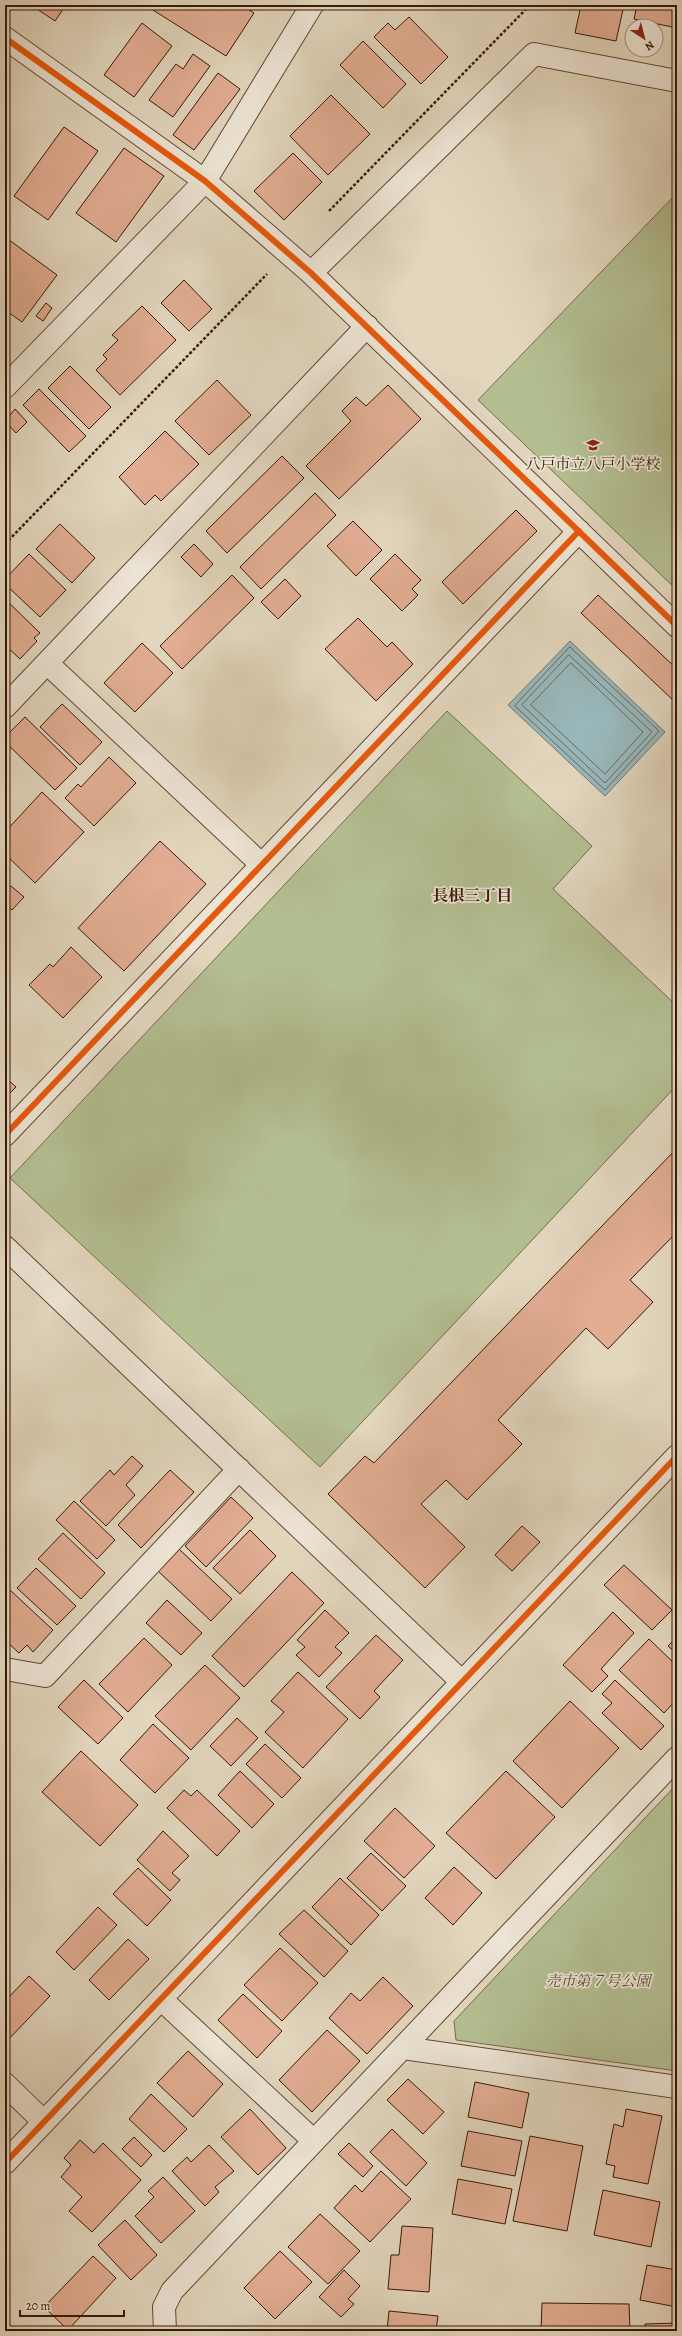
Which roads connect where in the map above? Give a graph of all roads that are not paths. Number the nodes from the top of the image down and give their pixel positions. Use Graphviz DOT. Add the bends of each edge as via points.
graph roads {
  1 [pos="312,5"];
  2 [pos="5,38"];
  3 [pos="677,81"];
  4 [pos="205,182"];
  5 [pos="310,273"];
  6 [pos="367,326"];
  7 [pos="5,387"];
  8 [pos="579,531"];
  9 [pos="677,626"];
  10 [pos="47,663"];
  11 [pos="5,707"];
  12 [pos="262,865"];
  13 [pos="5,1135"];
  14 [pos="5,1247"];
  15 [pos="676,1458"];
  16 [pos="239,1469"];
  17 [pos="5,1669"];
  18 [pos="461,1681"];
  19 [pos="677,1758"];
  20 [pos="162,2000"];
  21 [pos="403,2048"];
  22 [pos="5,2084"];
  23 [pos="677,2087"];
  24 [pos="44,2122"];
  25 [pos="314,2141"];
  26 [pos="5,2163"];
  27 [pos="164,2331"];
  1 -- 4 [label="street"];
  2 -- 4 [label="street"];
  3 -- 5 [label="street" via="534,54"];
  4 -- 5 [label="street"];
  4 -- 7 [label="street"];
  5 -- 6 [label="street"];
  6 -- 8 [label="street"];
  6 -- 10 [label="street"];
  8 -- 9 [label="street"];
  8 -- 12 [label="street"];
  10 -- 11 [label="street"];
  10 -- 12 [label="street"];
  12 -- 13 [label="street"];
  14 -- 16 [label="street"];
  15 -- 18 [label="street"];
  16 -- 17 [label="street" via="45,1676"];
  16 -- 18 [label="street"];
  18 -- 20 [label="street"];
  19 -- 21 [label="street"];
  20 -- 24 [label="street"];
  20 -- 25 [label="street"];
  21 -- 23 [label="street"];
  21 -- 25 [label="street"];
  22 -- 24 [label="street"];
  24 -- 26 [label="street"];
  25 -- 27 [label="street" via="172,2291 164,2307"];
}
